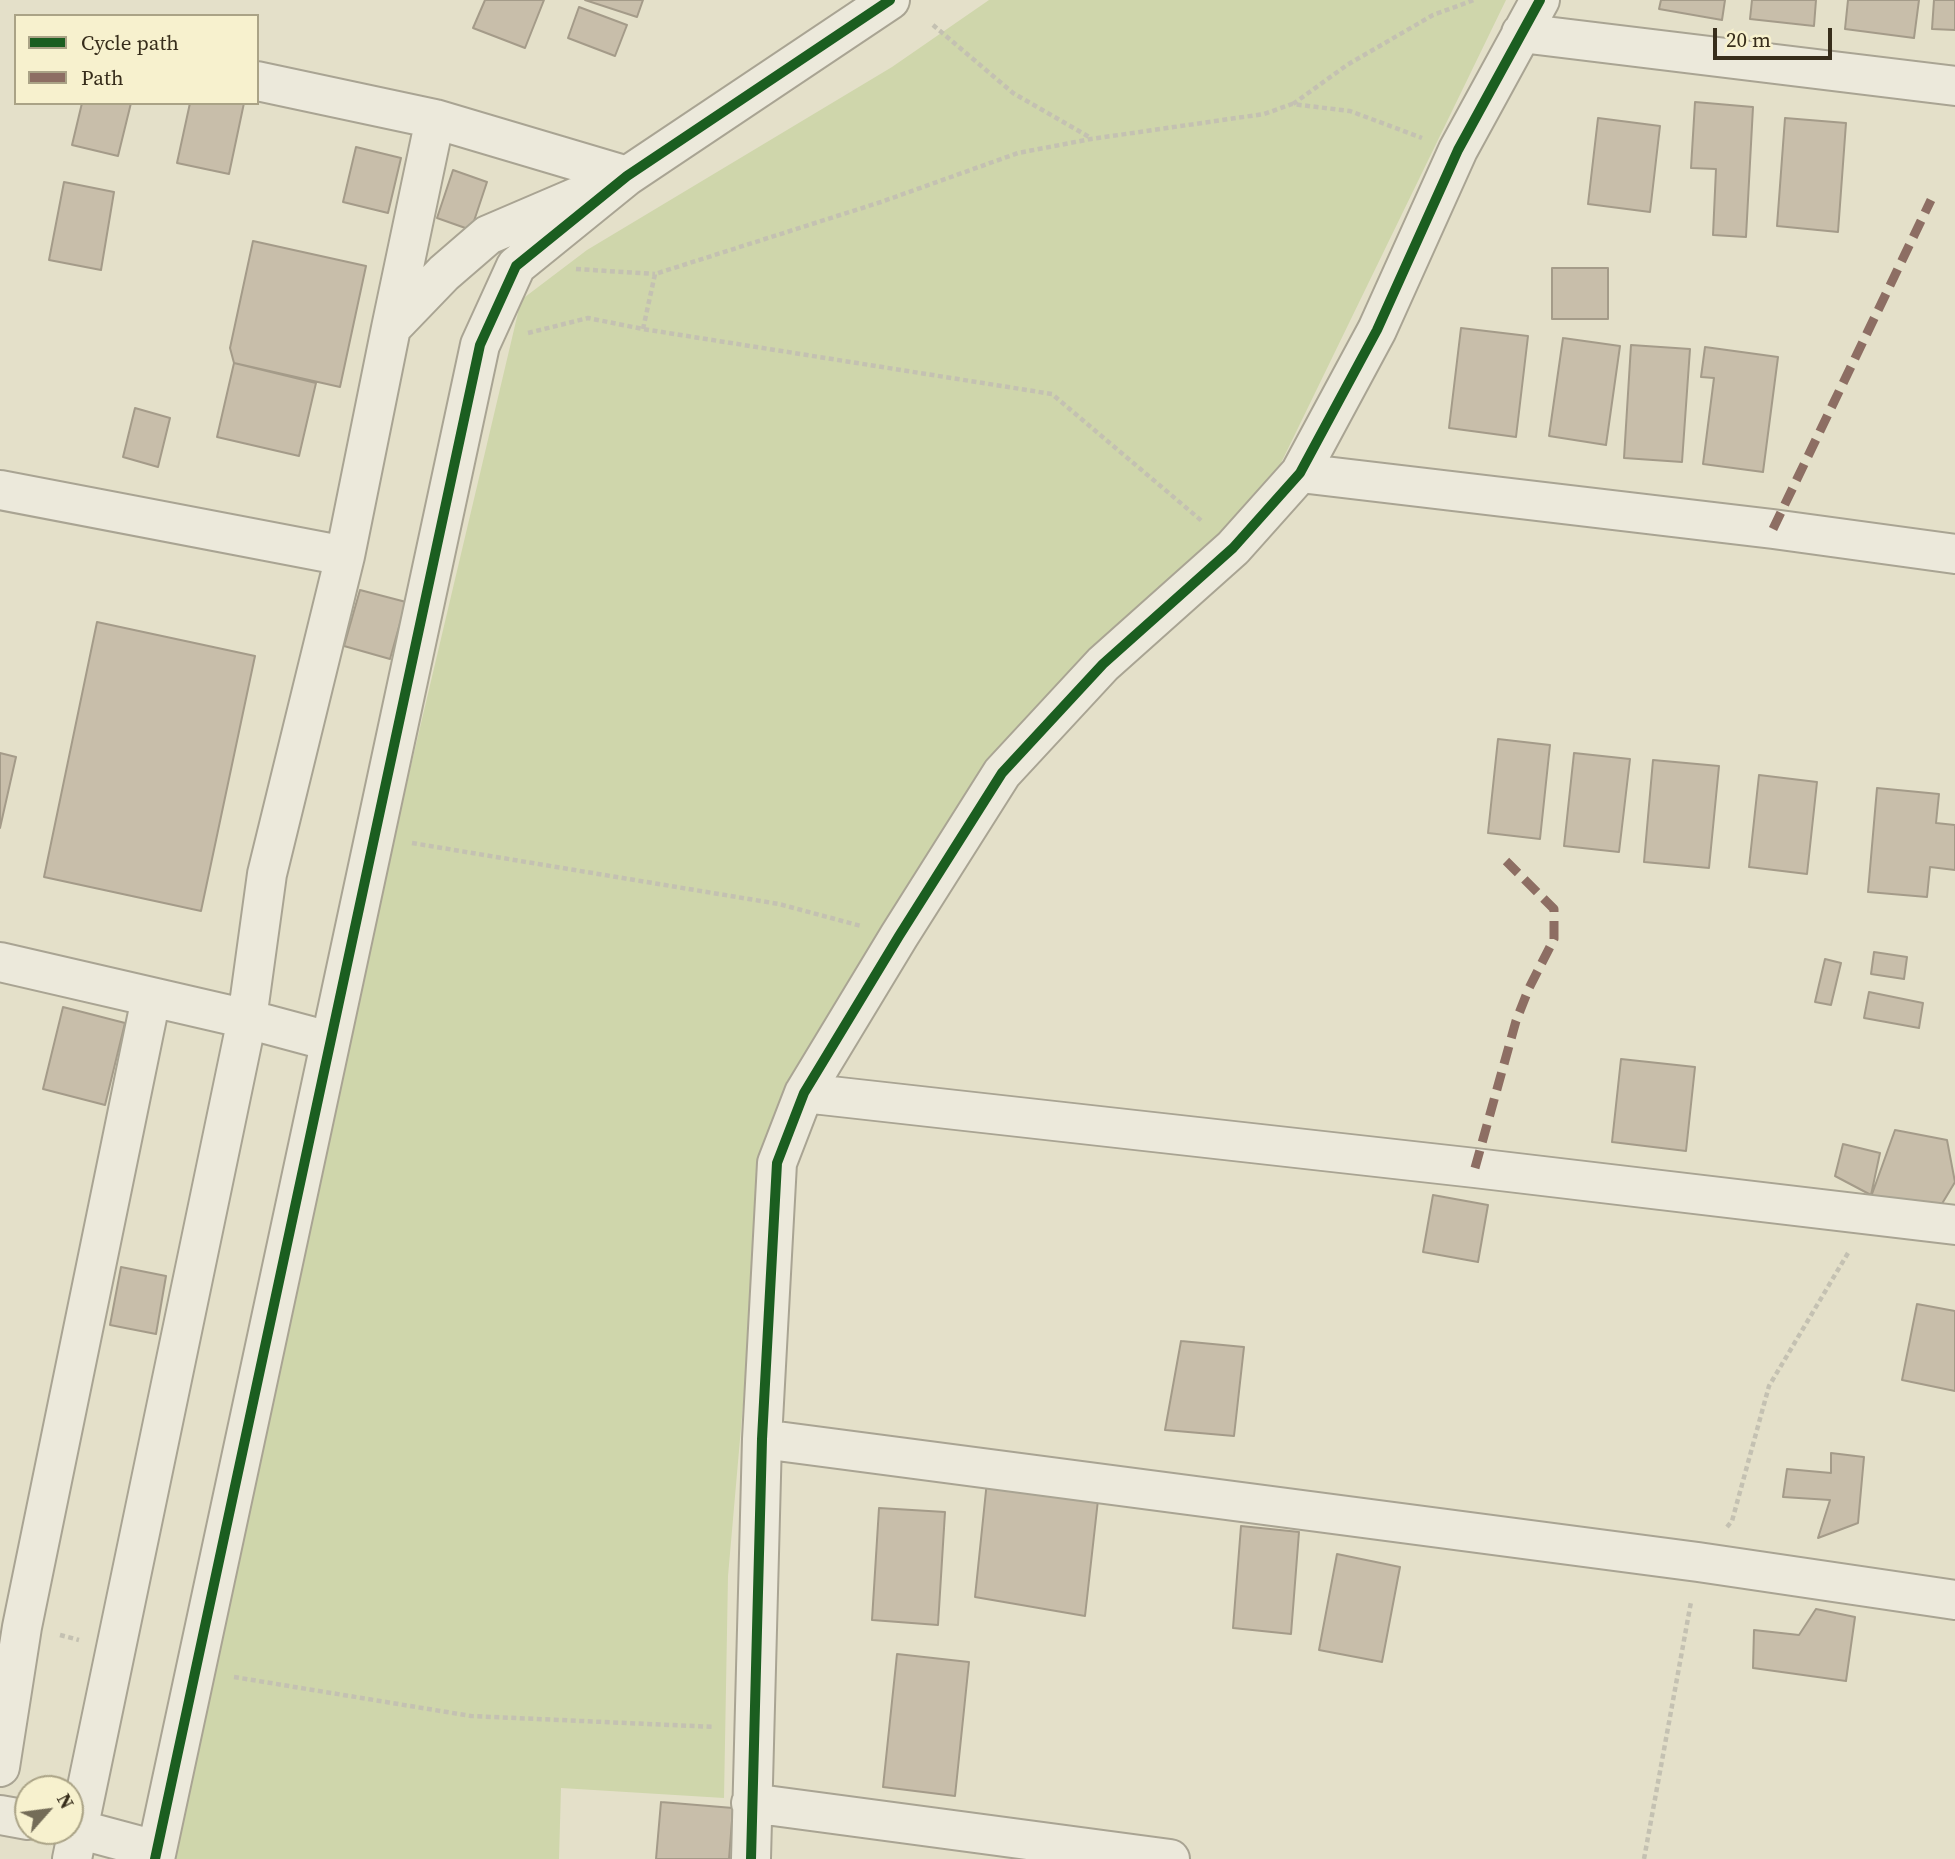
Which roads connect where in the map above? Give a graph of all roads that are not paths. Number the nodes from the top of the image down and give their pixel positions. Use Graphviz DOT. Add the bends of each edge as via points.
graph roads {
  1 [pos="890,0"];
  2 [pos="1540,0"];
  3 [pos="1521,33"];
  4 [pos="259,81"];
  5 [pos="1955,86"];
  6 [pos="435,119"];
  7 [pos="627,176"];
  8 [pos="391,328"];
  9 [pos="1300,473"];
  10 [pos="0,490"];
  11 [pos="1955,554"];
  12 [pos="345,556"];
  13 [pos="0,962"];
  14 [pos="151,998"];
  15 [pos="247,1019"];
  16 [pos="329,1041"];
  17 [pos="804,1093"];
  18 [pos="1955,1225"];
  19 [pos="762,1439"];
  20 [pos="1955,1600"];
  21 [pos="0,1767"];
  22 [pos="84,1790"];
  23 [pos="751,1803"];
  24 [pos="84,1840"];
  25 [pos="155,1855"];
  26 [pos="751,1859"];
  27 [pos="1170,1859"];
  1 -- 7 [label="street"];
  2 -- 3 [label="street"];
  3 -- 5 [label="street"];
  3 -- 9 [label="street" via="1458,150 1377,330"];
  4 -- 6 [label="street"];
  6 -- 7 [label="street"];
  6 -- 8 [label="street"];
  7 -- 8 [label="street" via="488,235"];
  7 -- 16 [label="street" via="516,266 480,345"];
  8 -- 12 [label="street"];
  9 -- 11 [label="street"];
  9 -- 17 [label="street" via="1233,548 1103,664 1002,773"];
  10 -- 12 [label="street"];
  12 -- 15 [label="street" via="267,874"];
  13 -- 14 [label="street"];
  14 -- 15 [label="street"];
  14 -- 21 [label="street" via="22,1627"];
  15 -- 16 [label="street"];
  15 -- 22 [label="street"];
  16 -- 25 [label="street"];
  17 -- 18 [label="street"];
  17 -- 19 [label="street" via="777,1163"];
  19 -- 20 [label="street"];
  19 -- 23 [label="street"];
  23 -- 26 [label="street"];
  23 -- 27 [label="street"];
  24 -- 25 [label="street"];
}
